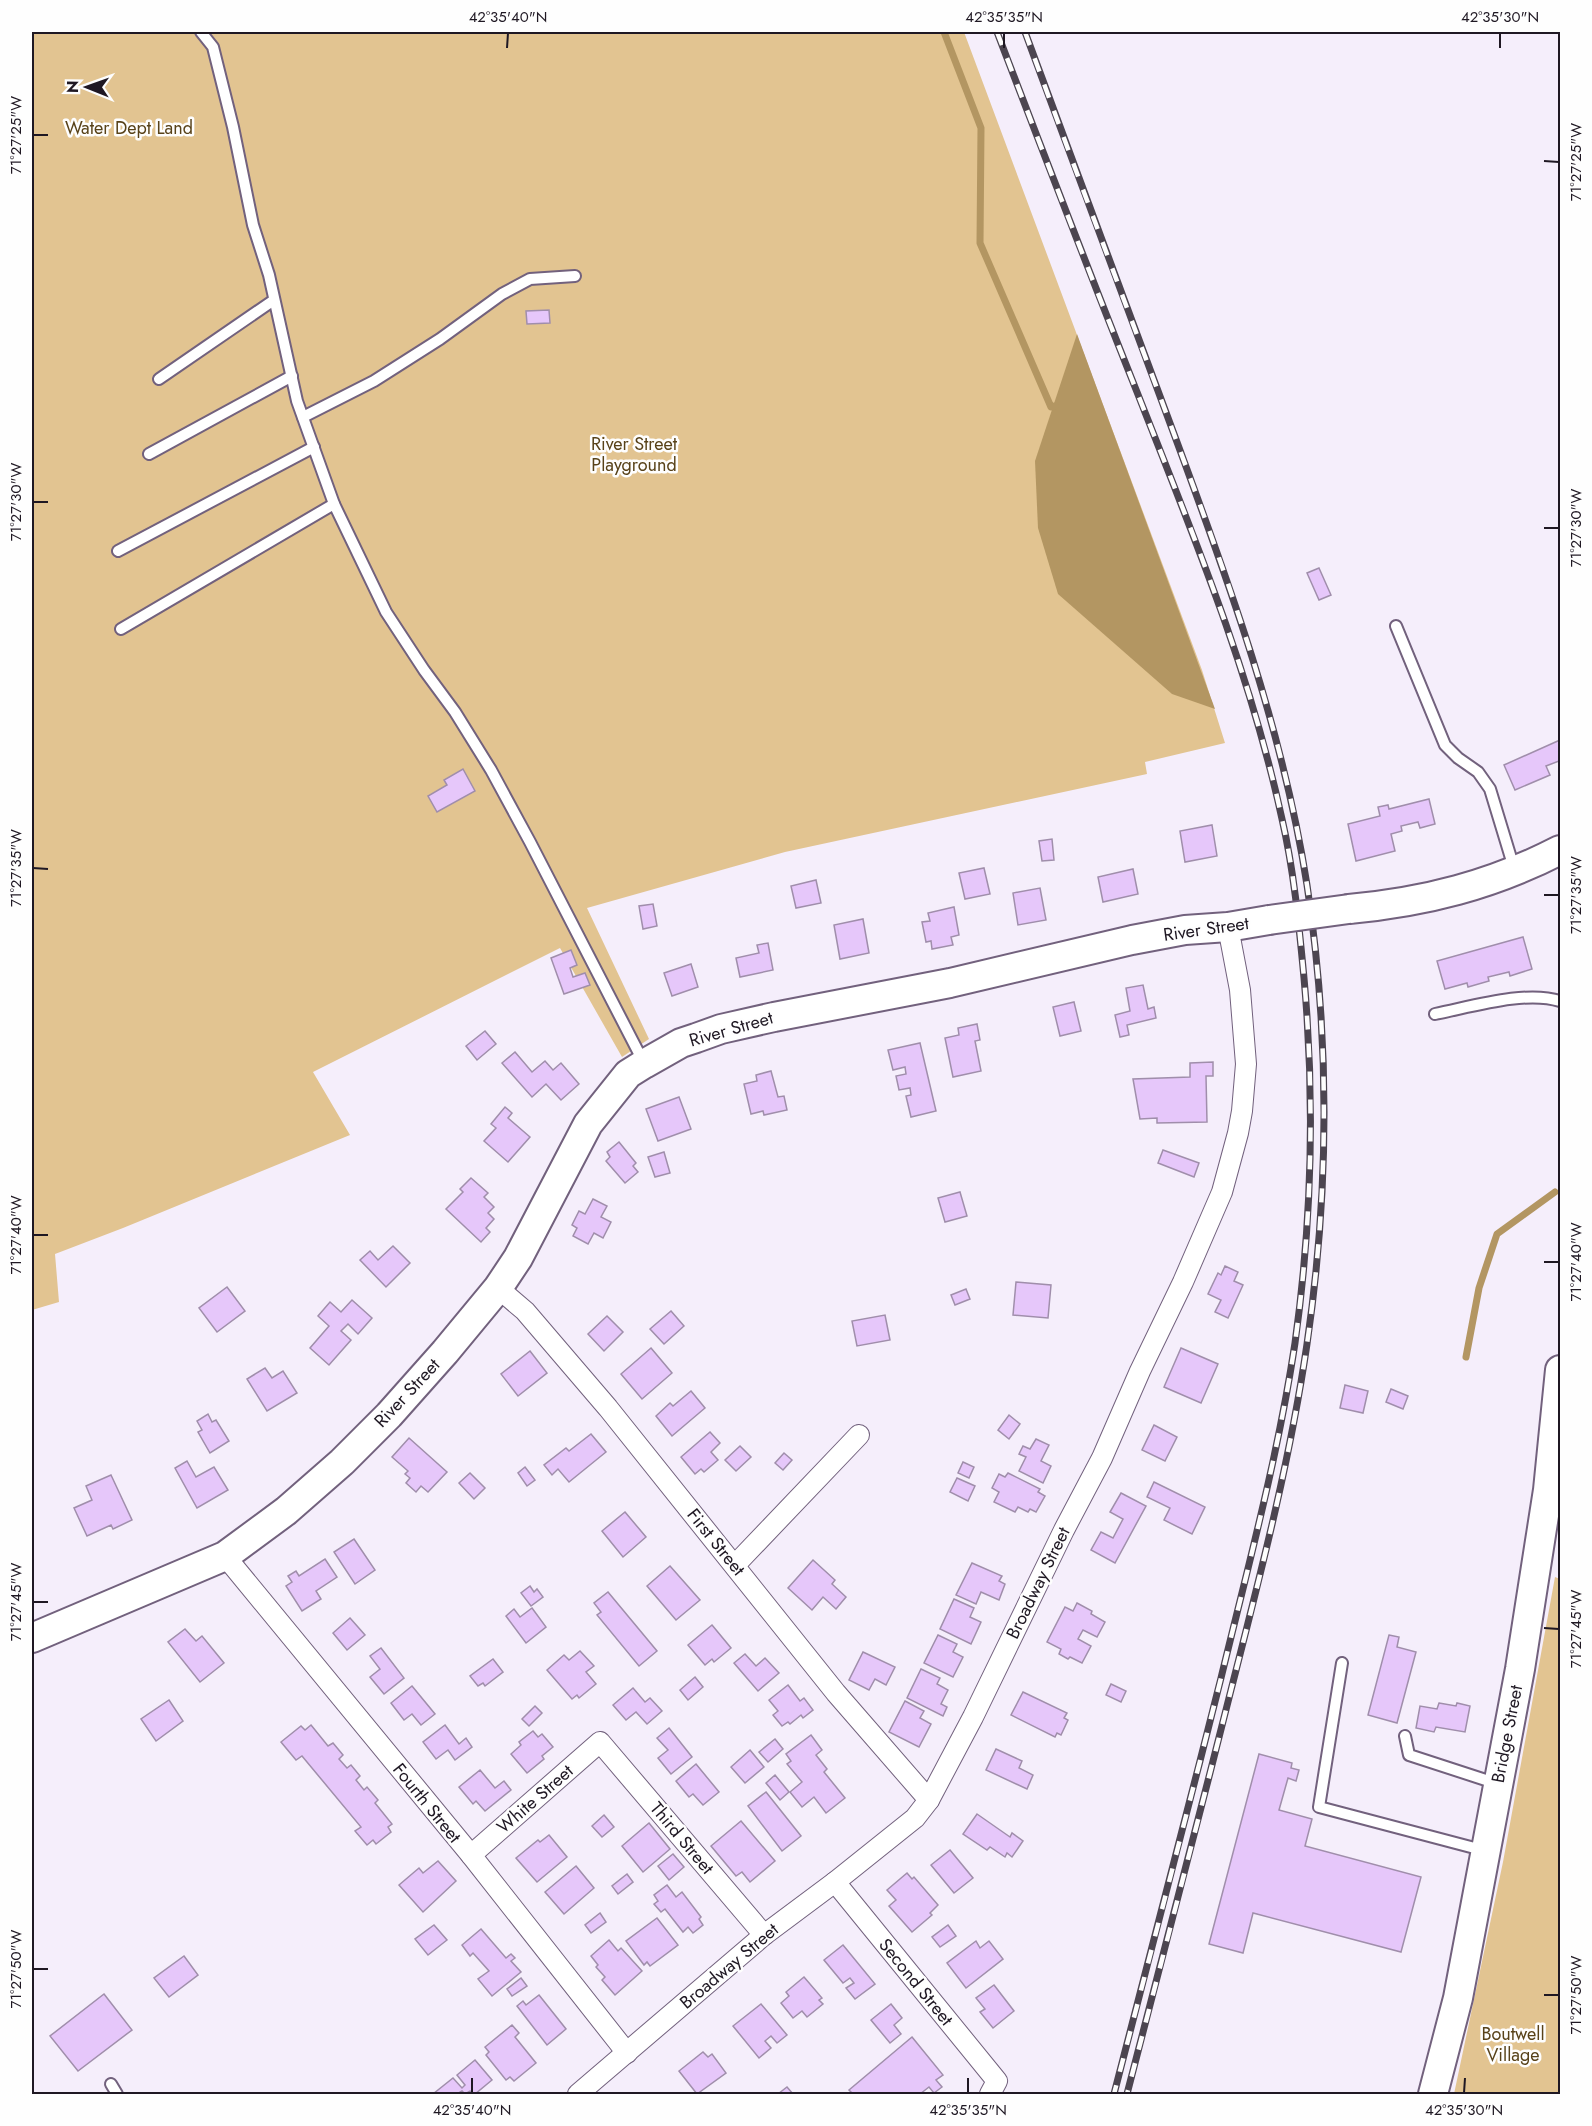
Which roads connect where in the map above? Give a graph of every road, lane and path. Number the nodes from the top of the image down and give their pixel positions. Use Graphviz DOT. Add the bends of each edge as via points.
graph roads {
  1 [pos="201,32"];
  2 [pos="575,276"];
  3 [pos="274,300"];
  4 [pos="292,376"];
  5 [pos="159,379"];
  6 [pos="303,417"];
  7 [pos="314,447"];
  8 [pos="149,454"];
  9 [pos="334,504"];
  10 [pos="118,551"];
  11 [pos="1396,626"];
  12 [pos="121,629"];
  13 [pos="1560,850"];
  14 [pos="1515,872"];
  15 [pos="1228,927"];
  16 [pos="1560,1000"];
  17 [pos="1435,1014"];
  18 [pos="644,1064"];
  19 [pos="498,1288"];
  20 [pos="1560,1370"];
  21 [pos="859,1435"];
  22 [pos="225,1557"];
  23 [pos="735,1565"];
  24 [pos="32,1638"];
  25 [pos="1342,1663"];
  26 [pos="1405,1736"];
  27 [pos="600,1742"];
  28 [pos="1498,1784"];
  29 [pos="929,1800"];
  30 [pos="1486,1851"];
  31 [pos="471,1856"];
  32 [pos="835,1882"];
  33 [pos="764,1935"];
  34 [pos="627,2053"];
  35 [pos="111,2084"];
  36 [pos="994,2088"];
  37 [pos="117,2094"];
  38 [pos="578,2094"];
  39 [pos="1433,2094"];
  1 -- 3 [label="lane" via="213,47"];
  2 -- 6 [label="lane" via="530,279 374,381"];
  3 -- 4 [label="lane"];
  3 -- 5 [label="lane"];
  4 -- 6 [label="lane"];
  4 -- 8 [label="lane"];
  6 -- 7 [label="lane"];
  7 -- 9 [label="lane"];
  7 -- 10 [label="lane"];
  9 -- 12 [label="lane"];
  9 -- 18 [label="lane" via="386,612 497,780"];
  11 -- 14 [label="lane" via="1445,745 1478,772 1490,789"];
  13 -- 14 [label="main road, River Street"];
  14 -- 15 [label="main road, River Street, bridge" via="1423,900"];
  15 -- 18 [label="main road, River Street" via="1132,940 950,983 721,1029 681,1043"];
  15 -- 29 [label="street, Broadway Street" via="1240,990 1246,1064 1238,1133 1222,1192 1102,1458"];
  16 -- 17 [label="lane" via="1515,999"];
  18 -- 19 [label="main road, River Street" via="628,1074 588,1124 518,1258"];
  19 -- 22 [label="main road, River Street" via="403,1399 342,1462"];
  19 -- 23 [label="street, First Street" via="525,1311 609,1408"];
  20 -- 28 [label="main road, Bridge Street" via="1548,1490"];
  21 -- 23 [label="street"];
  22 -- 24 [label="main road, River Street"];
  22 -- 31 [label="street, Fourth Street"];
  23 -- 29 [label="street, First Street" via="836,1693"];
  25 -- 30 [label="lane" via="1319,1807"];
  26 -- 28 [label="lane" via="1409,1755"];
  27 -- 31 [label="street, White Street"];
  27 -- 33 [label="street, Third Street"];
  28 -- 30 [label="main road, Bridge Street"];
  29 -- 32 [label="street, Broadway Street" via="915,1818"];
  30 -- 39 [label="main road, Bridge Street" via="1458,1998"];
  31 -- 34 [label="street, Fourth Street"];
  32 -- 33 [label="street, Broadway Street"];
  32 -- 36 [label="street, Second Street"];
  33 -- 34 [label="street, Broadway Street"];
  34 -- 38 [label="street, Broadway Street"];
  35 -- 37 [label="lane"];
}
